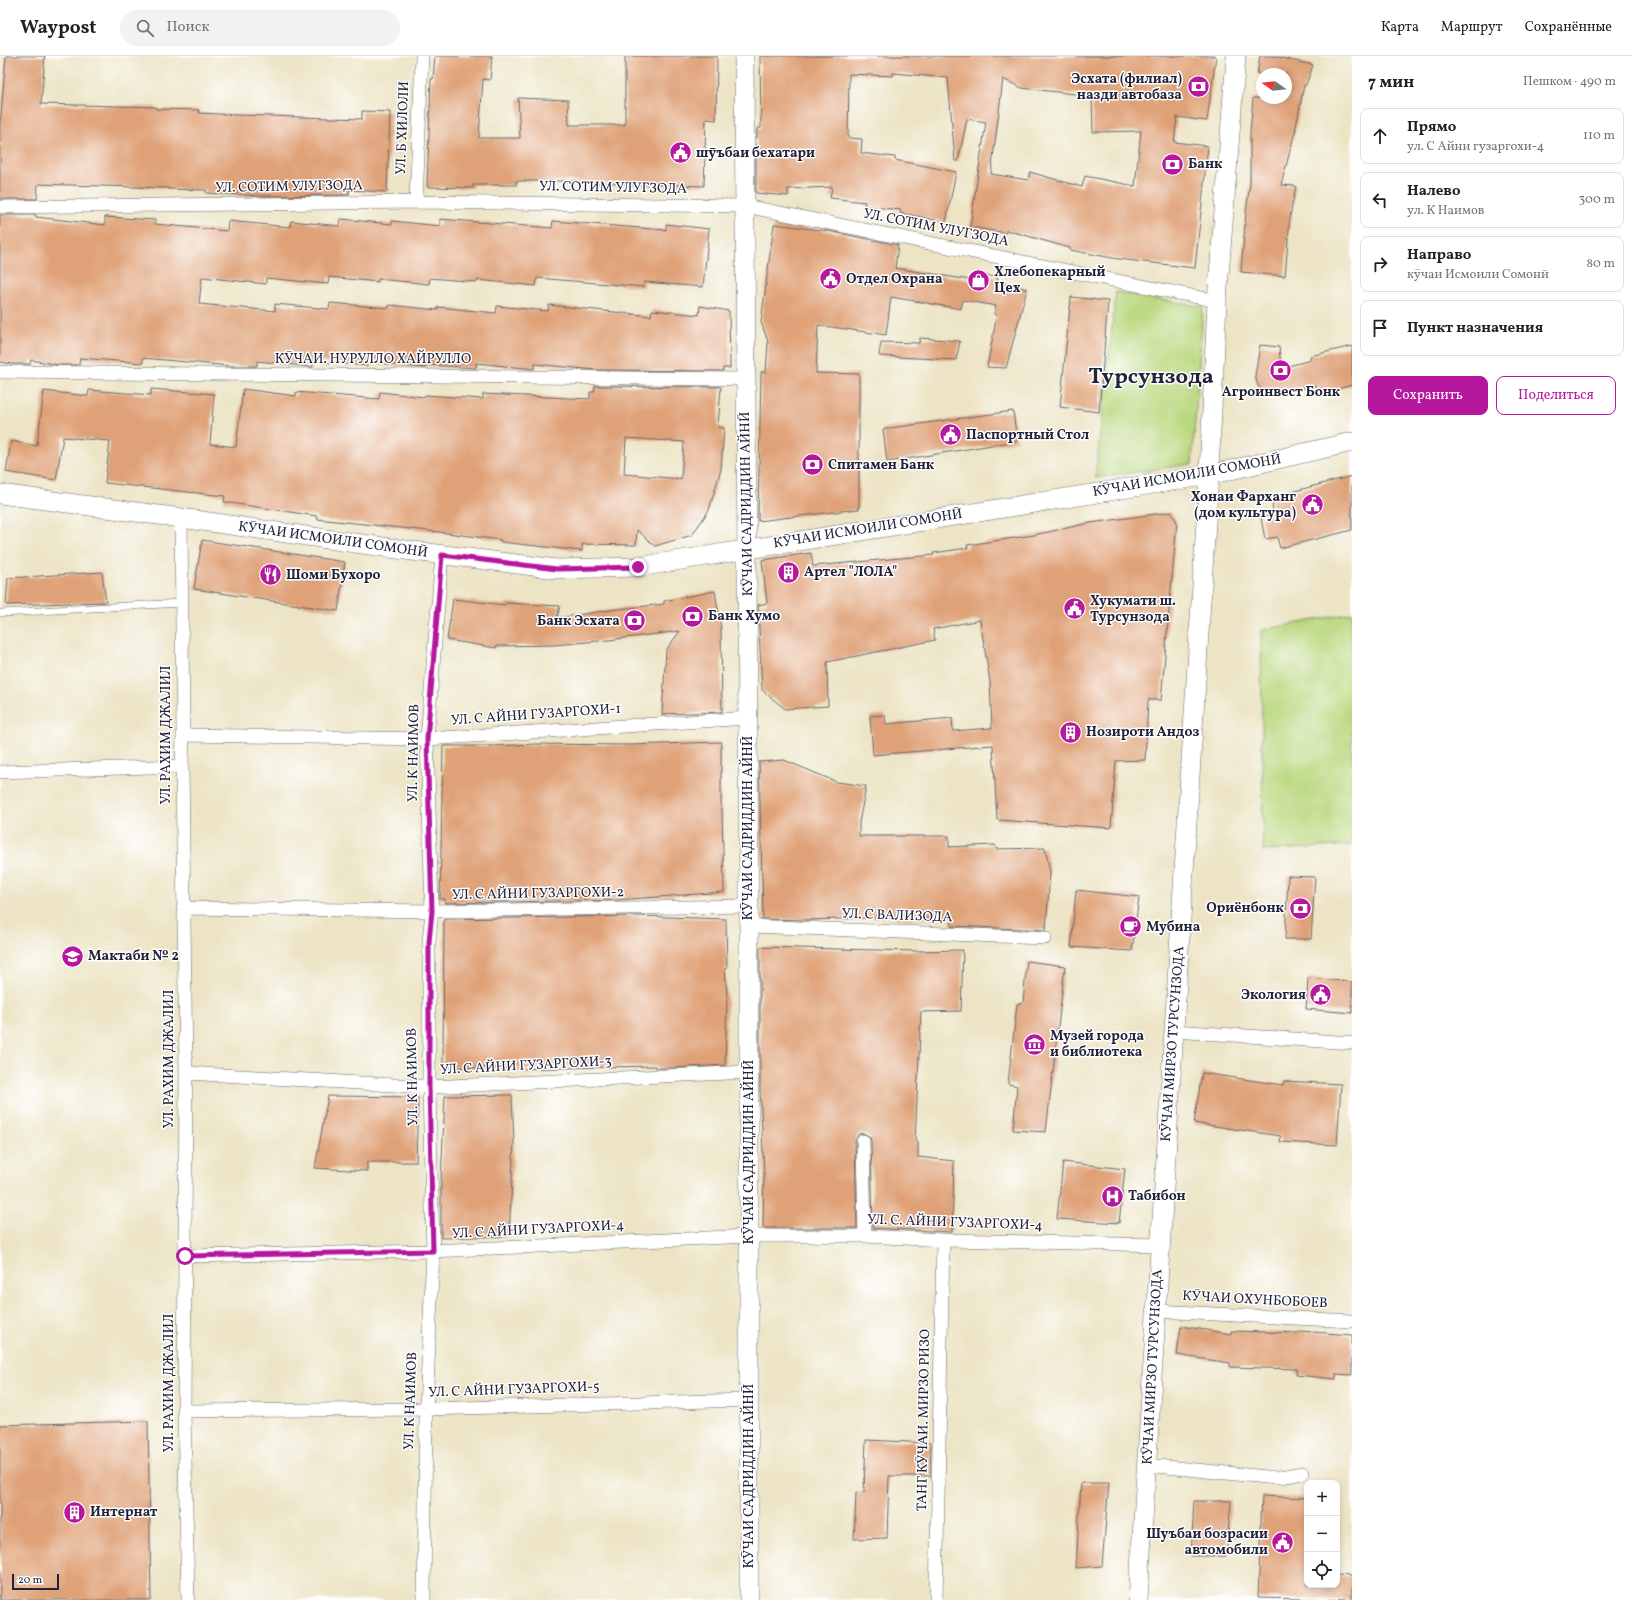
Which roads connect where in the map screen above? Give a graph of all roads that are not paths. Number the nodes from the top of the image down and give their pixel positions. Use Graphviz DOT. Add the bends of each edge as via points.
graph roads {
  1 [pos="422,56"];
  2 [pos="744,56"];
  3 [pos="1236,56"];
  4 [pos="416,202"];
  5 [pos="745,206"];
  6 [pos="0,207"];
  7 [pos="1217,300"];
  8 [pos="0,372"];
  9 [pos="746,379"];
  10 [pos="1352,442"];
  11 [pos="1209,475"];
  12 [pos="0,494"];
  13 [pos="181,518"];
  14 [pos="748,549"];
  15 [pos="442,555"];
  16 [pos="182,604"];
  17 [pos="2,613"];
  18 [pos="748,718"];
  19 [pos="183,735"];
  20 [pos="427,739"];
  21 [pos="182,766"];
  22 [pos="0,772"];
  23 [pos="749,906"];
  24 [pos="183,908"];
  25 [pos="432,911"];
  26 [pos="748,926"];
  27 [pos="1045,938"];
  28 [pos="1174,1031"];
  29 [pos="1352,1043"];
  30 [pos="749,1072"];
  31 [pos="186,1073"];
  32 [pos="429,1087"];
  33 [pos="863,1140"];
  34 [pos="749,1236"];
  35 [pos="865,1236"];
  36 [pos="943,1240"];
  37 [pos="1160,1245"];
  38 [pos="433,1251"];
  39 [pos="185,1256"];
  40 [pos="1157,1311"];
  41 [pos="1352,1322"];
  42 [pos="749,1400"];
  43 [pos="426,1409"];
  44 [pos="184,1411"];
  45 [pos="1147,1465"];
  46 [pos="1302,1473"];
  47 [pos="188,1600"];
  48 [pos="424,1600"];
  49 [pos="749,1600"];
  50 [pos="936,1600"];
  51 [pos="1138,1600"];
  1 -- 4 [label="street, УЛ. Б ХИЛОЛИ"];
  2 -- 5 [label="street, КӮЧАИ САДРИДДИН АЙНӢ"];
  3 -- 7 [label="street, КӮЧАИ МИРЗО ТУРСУНЗОДА"];
  4 -- 5 [label="street, УЛ. СОТИМ УЛУГЗОДА"];
  4 -- 6 [label="street, УЛ. СОТИМ УЛУГЗОДА"];
  5 -- 7 [label="street, УЛ. СОТИМ УЛУГЗОДА"];
  5 -- 9 [label="street, КӮЧАИ САДРИДДИН АЙНӢ"];
  7 -- 11 [label="street, КӮЧАИ МИРЗО ТУРСУНЗОДА"];
  8 -- 9 [label="street, КӮЧАИ. НУРУЛЛО ХАЙРУЛЛО"];
  9 -- 14 [label="street, КӮЧАИ САДРИДДИН АЙНӢ"];
  10 -- 11 [label="street, КӮЧАИ ИСМОИЛИ СОМОНӢ"];
  11 -- 14 [label="street, КӮЧАИ ИСМОИЛИ СОМОНӢ"];
  11 -- 28 [label="street, КӮЧАИ МИРЗО ТУРСУНЗОДА"];
  12 -- 13 [label="street, КӮЧАИ ИСМОИЛИ СОМОНӢ"];
  13 -- 15 [label="street, КӮЧАИ ИСМОИЛИ СОМОНӢ"];
  13 -- 16 [label="street, УЛ. РАХИМ ДЖАЛИЛ"];
  14 -- 15 [label="street, КӮЧАИ ИСМОИЛИ СОМОНӢ" via="638,567 557,569"];
  14 -- 18 [label="street, КӮЧАИ САДРИДДИН АЙНӢ"];
  15 -- 20 [label="street, УЛ. К НАИМОВ"];
  16 -- 17 [label="lane"];
  16 -- 19 [label="street, УЛ. РАХИМ ДЖАЛИЛ"];
  18 -- 20 [label="street, УЛ. С АЙНИ ГУЗАРГОХИ-1"];
  18 -- 23 [label="street, КӮЧАИ САДРИДДИН АЙНӢ"];
  19 -- 20 [label="street, УЛ. С АЙНИ ГУЗАРГОХИ-1"];
  19 -- 21 [label="street, УЛ. РАХИМ ДЖАЛИЛ"];
  20 -- 25 [label="street, УЛ. К НАИМОВ"];
  21 -- 22 [label="street"];
  21 -- 24 [label="street, УЛ. РАХИМ ДЖАЛИЛ"];
  23 -- 25 [label="street, УЛ. С АЙНИ ГУЗАРГОХИ-2"];
  23 -- 26 [label="street, КӮЧАИ САДРИДДИН АЙНӢ"];
  24 -- 25 [label="street, УЛ. С АЙНИ ГУЗАРГОХИ-2"];
  24 -- 31 [label="street, УЛ. РАХИМ ДЖАЛИЛ"];
  25 -- 32 [label="street, УЛ. К НАИМОВ" via="429,942"];
  26 -- 27 [label="street, УЛ. С ВАЛИЗОДА"];
  26 -- 30 [label="street, КӮЧАИ САДРИДДИН АЙНӢ"];
  28 -- 29 [label="street"];
  28 -- 37 [label="street, КӮЧАИ МИРЗО ТУРСУНЗОДА"];
  30 -- 32 [label="street, УЛ. С АЙНИ ГУЗАРГОХИ-3"];
  30 -- 34 [label="street, КӮЧАИ САДРИДДИН АЙНӢ"];
  31 -- 32 [label="street, УЛ. С АЙНИ ГУЗАРГОХИ-3"];
  31 -- 39 [label="street, УЛ. РАХИМ ДЖАЛИЛ"];
  32 -- 38 [label="street, УЛ. К НАИМОВ"];
  33 -- 35 [label="street"];
  34 -- 35 [label="street, УЛ. С. АЙНИ ГУЗАРГОХИ-4"];
  34 -- 38 [label="street, УЛ. С АЙНИ ГУЗАРГОХИ-4"];
  34 -- 42 [label="street, КӮЧАИ САДРИДДИН АЙНӢ"];
  35 -- 36 [label="street, УЛ. С. АЙНИ ГУЗАРГОХИ-4"];
  36 -- 37 [label="street, УЛ. С. АЙНИ ГУЗАРГОХИ-4"];
  36 -- 50 [label="street, ТАНГ КӮЧАИ. МИРЗО РИЗО"];
  37 -- 40 [label="street, КӮЧАИ МИРЗО ТУРСУНЗОДА"];
  38 -- 39 [label="street, УЛ. С АЙНИ ГУЗАРГОХИ-4"];
  38 -- 43 [label="street, УЛ. К НАИМОВ"];
  39 -- 44 [label="street, УЛ. РАХИМ ДЖАЛИЛ"];
  40 -- 41 [label="street, КӮЧАИ ОХУНБОБОЕВ"];
  40 -- 45 [label="street, КӮЧАИ МИРЗО ТУРСУНЗОДА"];
  42 -- 43 [label="street, УЛ. С АЙНИ ГУЗАРГОХИ-5"];
  42 -- 49 [label="street, КӮЧАИ САДРИДДИН АЙНӢ"];
  43 -- 44 [label="street, УЛ. С АЙНИ ГУЗАРГОХИ-5"];
  43 -- 48 [label="street, УЛ. К НАИМОВ"];
  44 -- 47 [label="street, УЛ. РАХИМ ДЖАЛИЛ"];
  45 -- 46 [label="street" via="1266,1477"];
  45 -- 51 [label="street, КӮЧАИ МИРЗО ТУРСУНЗОДА"];
}
